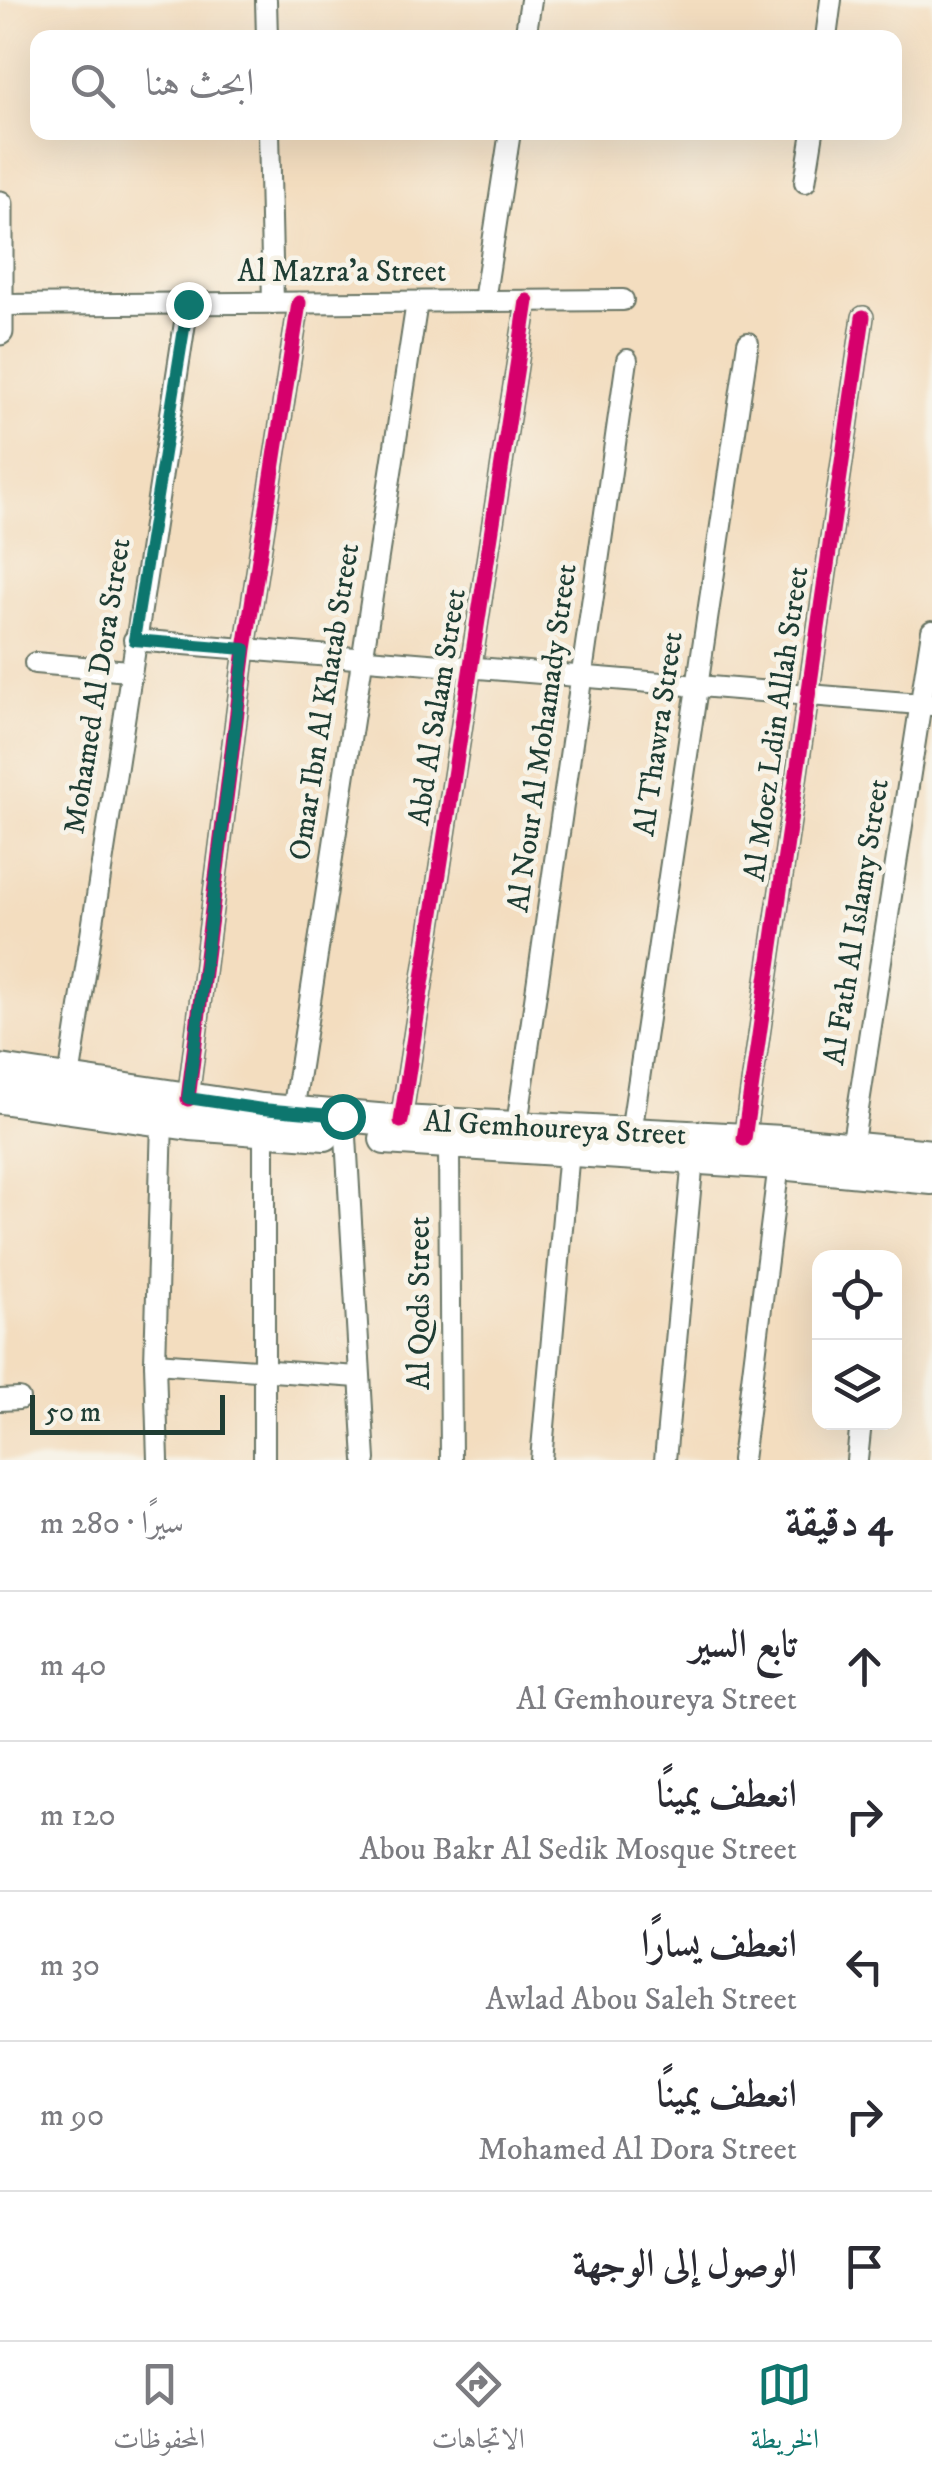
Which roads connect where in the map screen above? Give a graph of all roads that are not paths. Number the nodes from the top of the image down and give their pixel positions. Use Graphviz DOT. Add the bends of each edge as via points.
graph roads {
  1 [pos="266,0"];
  2 [pos="531,0"];
  3 [pos="831,0"];
  4 [pos="267,30"];
  5 [pos="526,30"];
  6 [pos="827,30"];
  7 [pos="270,140"];
  8 [pos="509,140"];
  9 [pos="811,140"];
  10 [pos="806,182"];
  11 [pos="0,204"];
  12 [pos="623,300"];
  13 [pos="484,301"];
  14 [pos="526,301"];
  15 [pos="299,302"];
  16 [pos="417,302"];
  17 [pos="274,303"];
  18 [pos="188,304"];
  19 [pos="2,305"];
  20 [pos="863,317"];
  21 [pos="0,332"];
  22 [pos="748,343"];
  23 [pos="627,360"];
  24 [pos="932,631"];
  25 [pos="134,640"];
  26 [pos="245,649"];
  27 [pos="362,658"];
  28 [pos="36,663"];
  29 [pos="472,668"];
  30 [pos="130,671"];
  31 [pos="584,676"];
  32 [pos="696,686"];
  33 [pos="809,695"];
  34 [pos="926,704"];
  35 [pos="0,1070"];
  36 [pos="69,1079"];
  37 [pos="0,1098"];
  38 [pos="188,1098"];
  39 [pos="294,1112"];
  40 [pos="162,1121"];
  41 [pos="401,1121"];
  42 [pos="516,1125"];
  43 [pos="264,1132"];
  44 [pos="631,1133"];
  45 [pos="346,1137"];
  46 [pos="570,1139"];
  47 [pos="744,1139"];
  48 [pos="449,1145"];
  49 [pos="852,1148"];
  50 [pos="932,1155"];
  51 [pos="692,1158"];
  52 [pos="779,1164"];
  53 [pos="932,1180"];
  54 [pos="155,1364"];
  55 [pos="262,1371"];
  56 [pos="358,1377"];
  57 [pos="860,1430"];
  58 [pos="158,1460"];
  59 [pos="264,1460"];
  60 [pos="365,1460"];
  61 [pos="451,1460"];
  62 [pos="540,1460"];
  63 [pos="665,1460"];
  64 [pos="742,1460"];
  65 [pos="857,1460"];
  1 -- 4 [label="street"];
  2 -- 5 [label="street"];
  3 -- 6 [label="street"];
  7 -- 17 [label="street"];
  8 -- 13 [label="street"];
  9 -- 10 [label="street"];
  11 -- 19 [label="street"];
  12 -- 14 [label="street, Al Mazra'a Street"];
  13 -- 14 [label="street, Al Mazra'a Street"];
  13 -- 16 [label="street, Al Mazra'a Street"];
  14 -- 29 [label="street, Abd Al Salam Street"];
  15 -- 16 [label="street, Al Mazra'a Street"];
  15 -- 17 [label="street, Al Mazra'a Street"];
  15 -- 26 [label="street"];
  16 -- 27 [label="street, Omar Ibn Al Khatab Street"];
  17 -- 18 [label="street, Al Mazra'a Street"];
  18 -- 19 [label="street, Al Mazra'a Street"];
  18 -- 25 [label="street, Mohamed Al Dora Street"];
  19 -- 21 [label="street"];
  20 -- 33 [label="street, Al Moez Ldin Allah Street"];
  22 -- 32 [label="street, Al Thawra Street"];
  23 -- 31 [label="street, Al Nour Al Mohamady Street"];
  24 -- 34 [label="street, Al Fath Al Islamy Street"];
  25 -- 26 [label="street"];
  25 -- 30 [label="street, Mohamed Al Dora Street"];
  26 -- 27 [label="street"];
  26 -- 38 [label="street"];
  27 -- 29 [label="street"];
  27 -- 39 [label="street, Omar Ibn Al Khatab Street"];
  28 -- 30 [label="street"];
  29 -- 31 [label="street"];
  29 -- 41 [label="street, Abd Al Salam Street"];
  30 -- 36 [label="street, Mohamed Al Dora Street"];
  31 -- 32 [label="street"];
  31 -- 42 [label="street, Al Nour Al Mohamady Street"];
  32 -- 33 [label="street"];
  32 -- 44 [label="street, Al Thawra Street"];
  33 -- 34 [label="street"];
  33 -- 47 [label="street, Al Moez Ldin Allah Street"];
  34 -- 49 [label="street, Al Fath Al Islamy Street"];
  35 -- 36 [label="main road, Al Gemhoureya Street"];
  36 -- 38 [label="main road, Al Gemhoureya Street"];
  37 -- 40 [label="main road, Al Gemhoureya Street"];
  38 -- 39 [label="main road, Al Gemhoureya Street"];
  39 -- 41 [label="main road, Al Gemhoureya Street"];
  40 -- 43 [label="main road, Al Gemhoureya Street"];
  40 -- 54 [label="street"];
  41 -- 42 [label="main road, Al Gemhoureya Street"];
  42 -- 46 [label="main road, Al Gemhoureya Street"];
  43 -- 45 [label="main road, Al Gemhoureya Street"];
  43 -- 55 [label="street"];
  44 -- 46 [label="main road, Al Gemhoureya Street"];
  44 -- 47 [label="main road, Al Gemhoureya Street"];
  45 -- 48 [label="main road, Al Gemhoureya Street"];
  45 -- 56 [label="street"];
  46 -- 48 [label="main road, Al Gemhoureya Street"];
  46 -- 51 [label="main road, Al Gemhoureya Street"];
  46 -- 62 [label="street"];
  47 -- 49 [label="main road, Al Gemhoureya Street"];
  48 -- 61 [label="street, Al Qods Street"];
  49 -- 50 [label="main road, Al Gemhoureya Street"];
  51 -- 52 [label="main road, Al Gemhoureya Street"];
  51 -- 63 [label="street"];
  52 -- 53 [label="main road, Al Gemhoureya Street"];
  52 -- 64 [label="street"];
  54 -- 55 [label="street"];
  54 -- 58 [label="street"];
  55 -- 56 [label="street"];
  55 -- 59 [label="street"];
  56 -- 60 [label="street"];
  57 -- 65 [label="street"];
}
